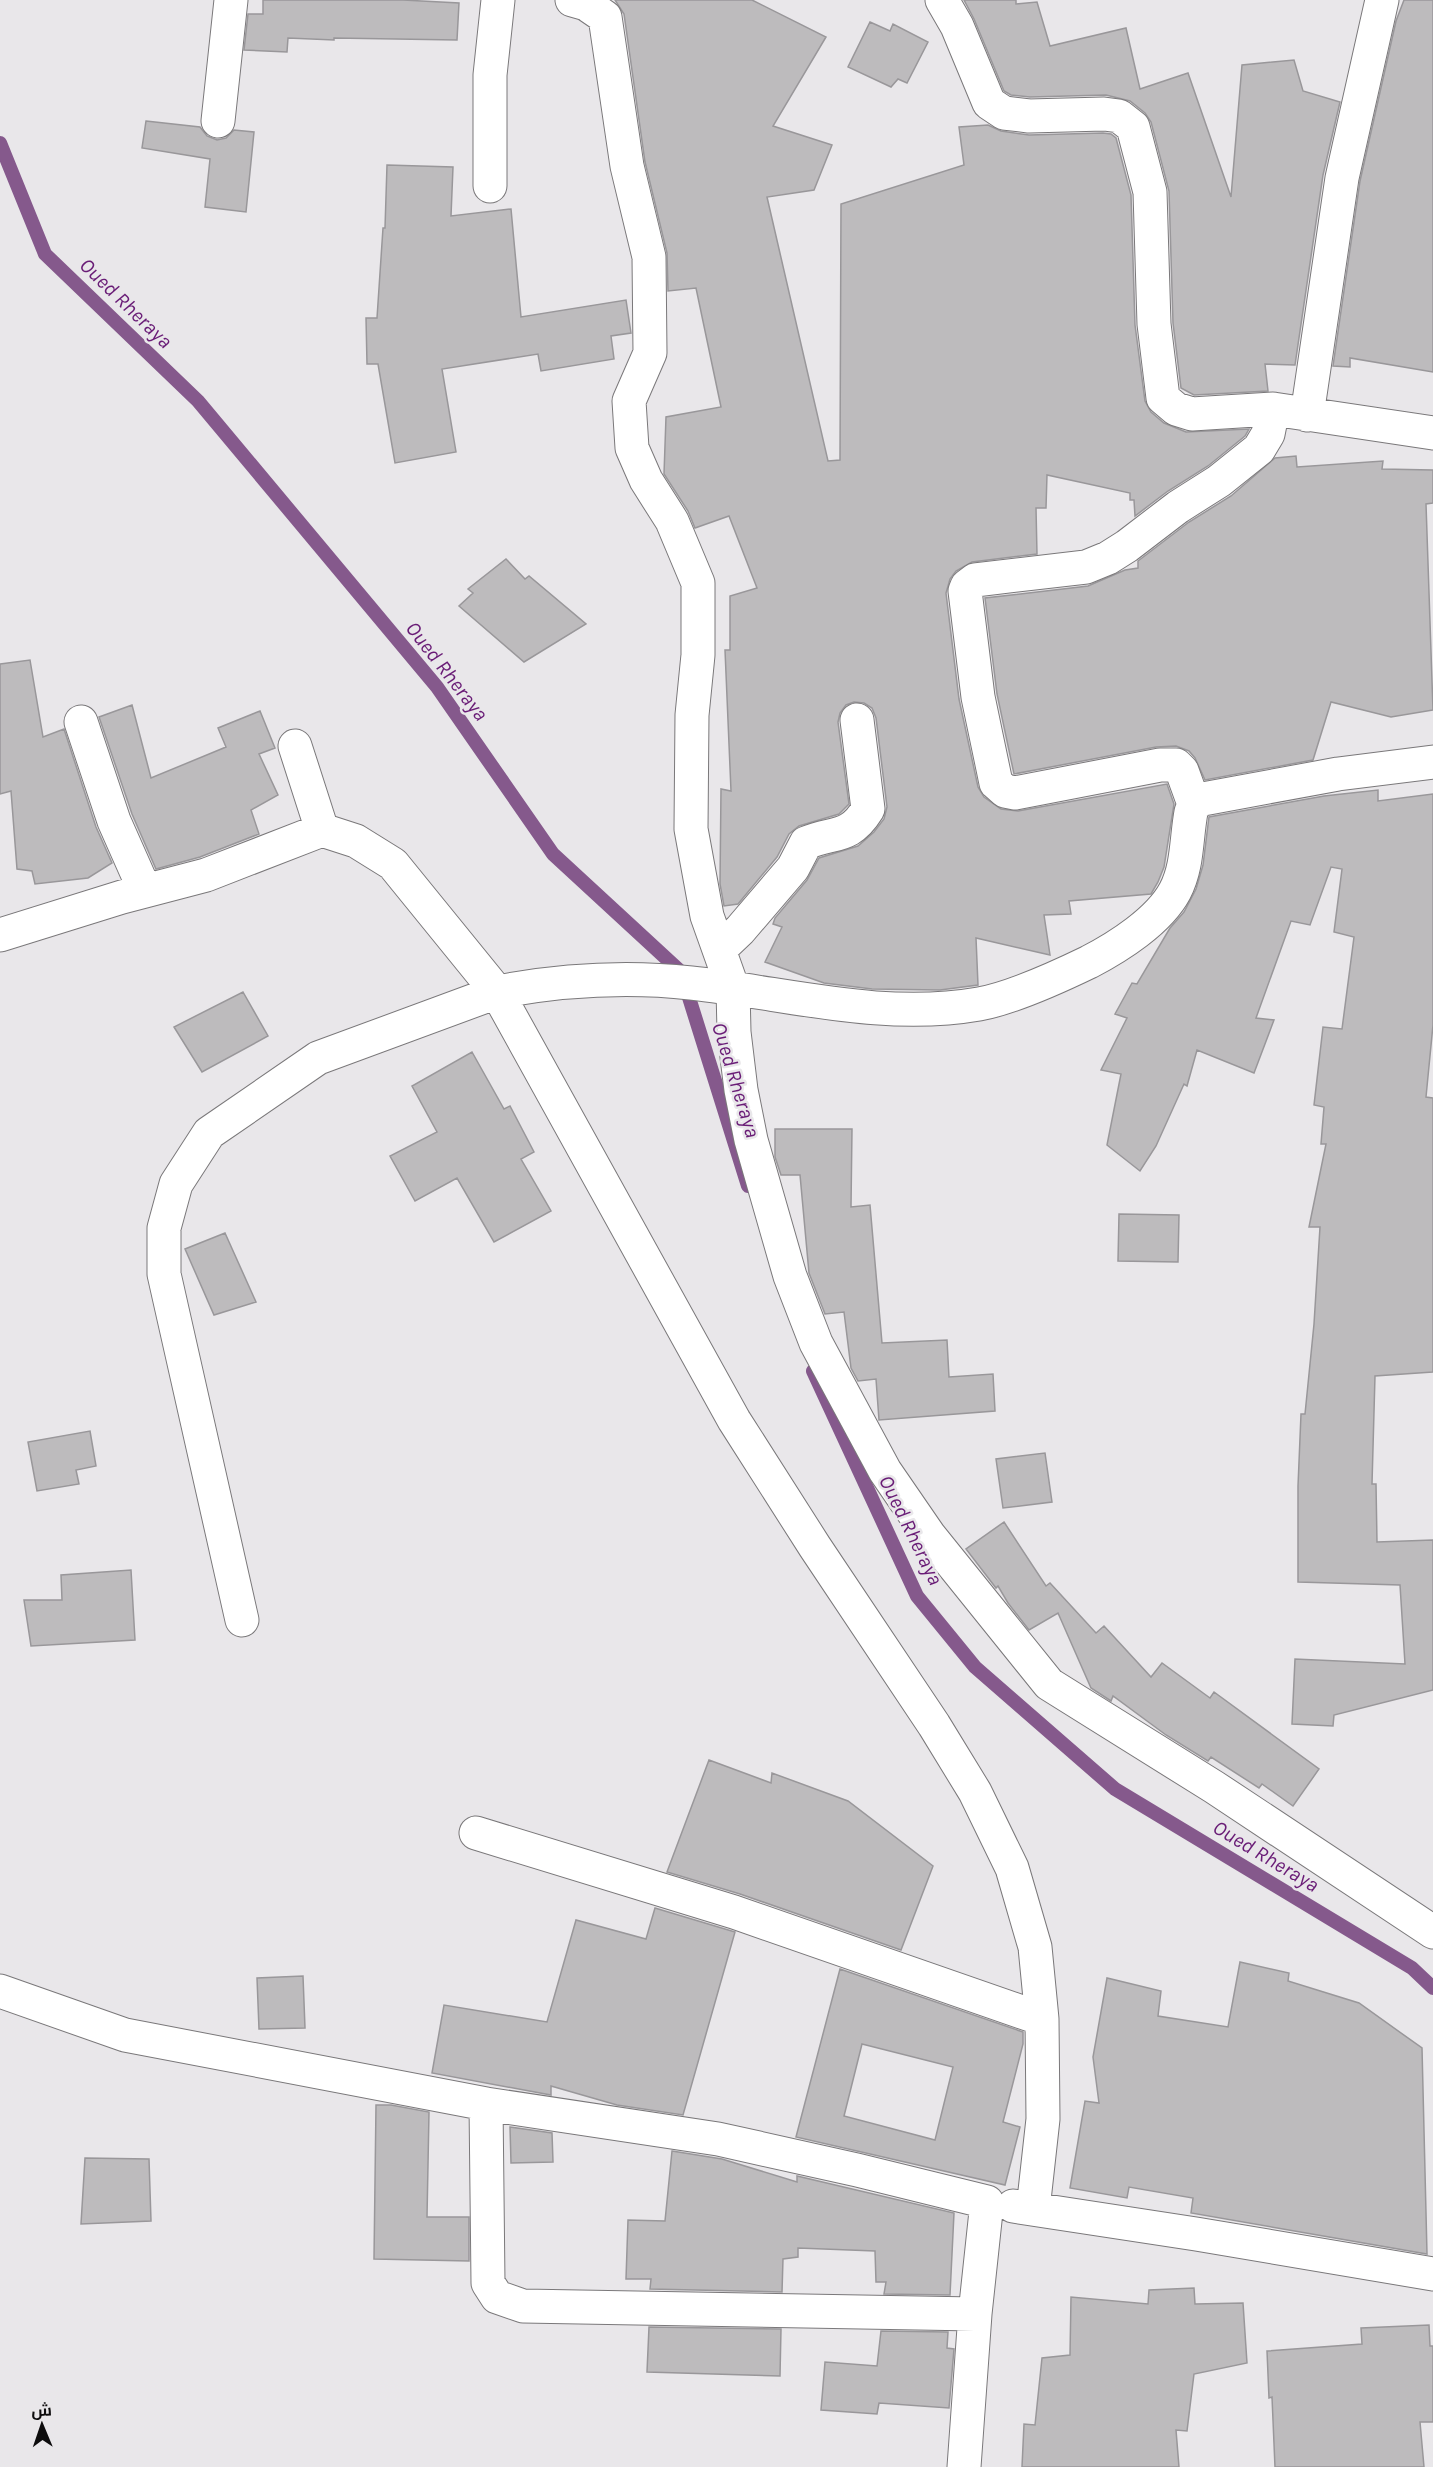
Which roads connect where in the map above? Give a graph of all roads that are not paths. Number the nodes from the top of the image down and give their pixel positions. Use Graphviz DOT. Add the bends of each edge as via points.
graph roads {
  1 [pos="231,0"];
  2 [pos="498,0"];
  3 [pos="572,0"];
  4 [pos="942,0"];
  5 [pos="1382,0"];
  6 [pos="218,121"];
  7 [pos="490,186"];
  8 [pos="1273,409"];
  9 [pos="1307,415"];
  10 [pos="1433,433"];
  11 [pos="857,720"];
  12 [pos="81,722"];
  13 [pos="295,746"];
  14 [pos="1433,762"];
  15 [pos="1194,804"];
  16 [pos="322,831"];
  17 [pos="145,891"];
  18 [pos="0,935"];
  19 [pos="720,949"];
  20 [pos="733,989"];
  21 [pos="497,992"];
  22 [pos="242,1620"];
  23 [pos="476,1833"];
  24 [pos="1433,1932"];
  25 [pos="0,1992"];
  26 [pos="1042,2019"];
  27 [pos="486,2104"];
  28 [pos="987,2202"];
  29 [pos="1033,2209"];
  30 [pos="1433,2274"];
  31 [pos="975,2314"];
  32 [pos="964,2467"];
  1 -- 6 [label="street"];
  2 -- 7 [label="street" via="490,75"];
  3 -- 19 [label="street" via="605,17 627,166 649,257 650,353 629,401 629,427 632,448 646,480 672,521 698,583 691,829 707,916"];
  4 -- 8 [label="street" via="989,103 1004,113 1104,114 1119,116 1133,127 1150,192 1154,324 1163,398 1176,409 1192,414"];
  5 -- 9 [label="street" via="1342,178"];
  8 -- 9 [label="street"];
  8 -- 15 [label="street" via="1268,434 1259,449 1108,558 1086,567 975,579 965,591 978,697 996,783 1015,794 1176,765"];
  9 -- 10 [label="street"];
  11 -- 19 [label="street" via="868,809 848,832 806,843 793,868"];
  12 -- 17 [label="street" via="114,821"];
  13 -- 16 [label="street"];
  14 -- 15 [label="street" via="1338,774 1214,796"];
  15 -- 20 [label="street" via="1185,866 1175,892 1161,911 1114,950 1053,980 980,1004 937,1008 881,1008"];
  16 -- 17 [label="street" via="206,875"];
  16 -- 21 [label="street" via="356,841 393,864"];
  17 -- 18 [label="street"];
  19 -- 20 [label="street"];
  20 -- 21 [label="street" via="615,978"];
  20 -- 24 [label="street" via="741,1090 751,1140 790,1276 816,1343 885,1471 929,1535 1049,1684 1214,1786"];
  21 -- 22 [label="street" via="318,1058 209,1133 176,1184 165,1228 164,1274"];
  21 -- 26 [label="street" via="734,1420 975,1792 1012,1868 1035,1947"];
  23 -- 26 [label="street" via="734,1912"];
  25 -- 27 [label="street" via="125,2035"];
  26 -- 29 [label="street" via="1043,2119"];
  27 -- 28 [label="street" via="718,2139"];
  27 -- 31 [label="street" via="488,2283 497,2296 523,2306"];
  28 -- 29 [label="street"];
  28 -- 31 [label="street"];
  29 -- 30 [label="street"];
  31 -- 32 [label="street"];
}
